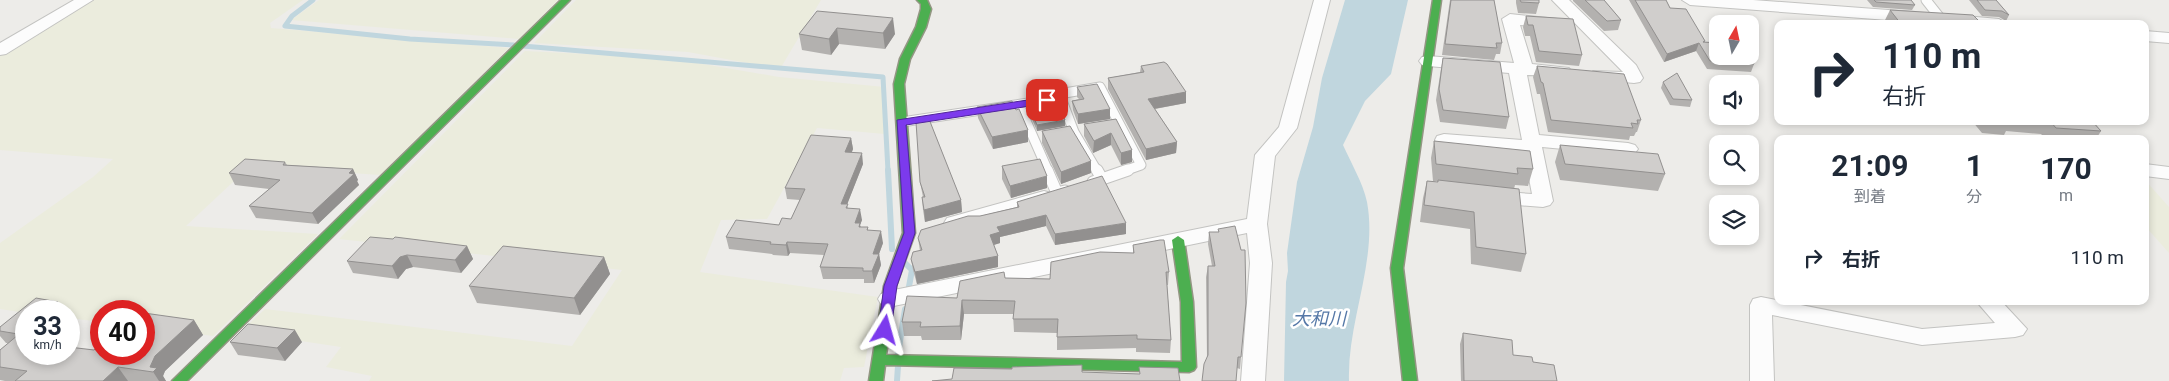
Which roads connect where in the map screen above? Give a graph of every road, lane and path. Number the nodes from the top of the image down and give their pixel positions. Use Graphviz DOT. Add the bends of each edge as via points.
graph roads {
  1 [pos="85,0"];
  2 [pos="566,0"];
  3 [pos="921,0"];
  4 [pos="1322,0"];
  5 [pos="1437,0"];
  6 [pos="1560,0"];
  7 [pos="1690,0"];
  8 [pos="1926,0"];
  9 [pos="1837,5"];
  10 [pos="1941,19"];
  11 [pos="1953,20"];
  12 [pos="1583,24"];
  13 [pos="2149,36"];
  14 [pos="2169,38"];
  15 [pos="0,50"];
  16 [pos="1428,61"];
  17 [pos="1521,69"];
  18 [pos="1060,98"];
  19 [pos="1019,105"];
  20 [pos="901,122"];
  21 [pos="1444,140"];
  22 [pos="1532,144"];
  23 [pos="1628,149"];
  24 [pos="2149,170"];
  25 [pos="2169,173"];
  26 [pos="1102,179"];
  27 [pos="1072,188"];
  28 [pos="1475,195"];
  29 [pos="1257,224"];
  30 [pos="924,231"];
  31 [pos="1178,240"];
  32 [pos="889,299"];
  33 [pos="1991,305"];
  34 [pos="881,360"];
  35 [pos="178,381"];
  36 [pos="876,381"];
  37 [pos="1253,381"];
  38 [pos="1410,381"];
  39 [pos="1762,381"];
  1 -- 15 [label="street"];
  2 -- 35 [label="street"];
  3 -- 20 [label="street" via="926,9 905,59 899,84"];
  4 -- 29 [label="street" via="1288,128 1265,155"];
  5 -- 16 [label="street"];
  6 -- 12 [label="street"];
  7 -- 9 [label="street"];
  8 -- 10 [label="lane"];
  9 -- 10 [label="street"];
  10 -- 11 [label="street"];
  12 -- 17 [label="street" via="1510,19"];
  12 -- 17 [label="street" via="1630,69 1634,78"];
  13 -- 14 [label="street"];
  16 -- 17 [label="street"];
  16 -- 38 [label="street" via="1419,186 1397,268"];
  17 -- 22 [label="street"];
  18 -- 19 [label="lane"];
  18 -- 26 [label="lane"];
  18 -- 26 [label="lane" via="1059,94 1100,87 1114,124 1141,165"];
  19 -- 20 [label="lane"];
  19 -- 27 [label="lane"];
  20 -- 30 [label="street"];
  21 -- 22 [label="street"];
  22 -- 23 [label="street"];
  22 -- 28 [label="street" via="1543,201"];
  24 -- 25 [label="street"];
  26 -- 27 [label="lane"];
  27 -- 30 [label="street"];
  29 -- 31 [label="street"];
  29 -- 37 [label="street" via="1261,264"];
  30 -- 32 [label="street" via="890,286"];
  31 -- 32 [label="street"];
  31 -- 34 [label="street" via="1187,302 1189,367"];
  32 -- 34 [label="street"];
  33 -- 39 [label="street" via="2015,329 1922,336 1761,305"];
  34 -- 36 [label="street"];
}
